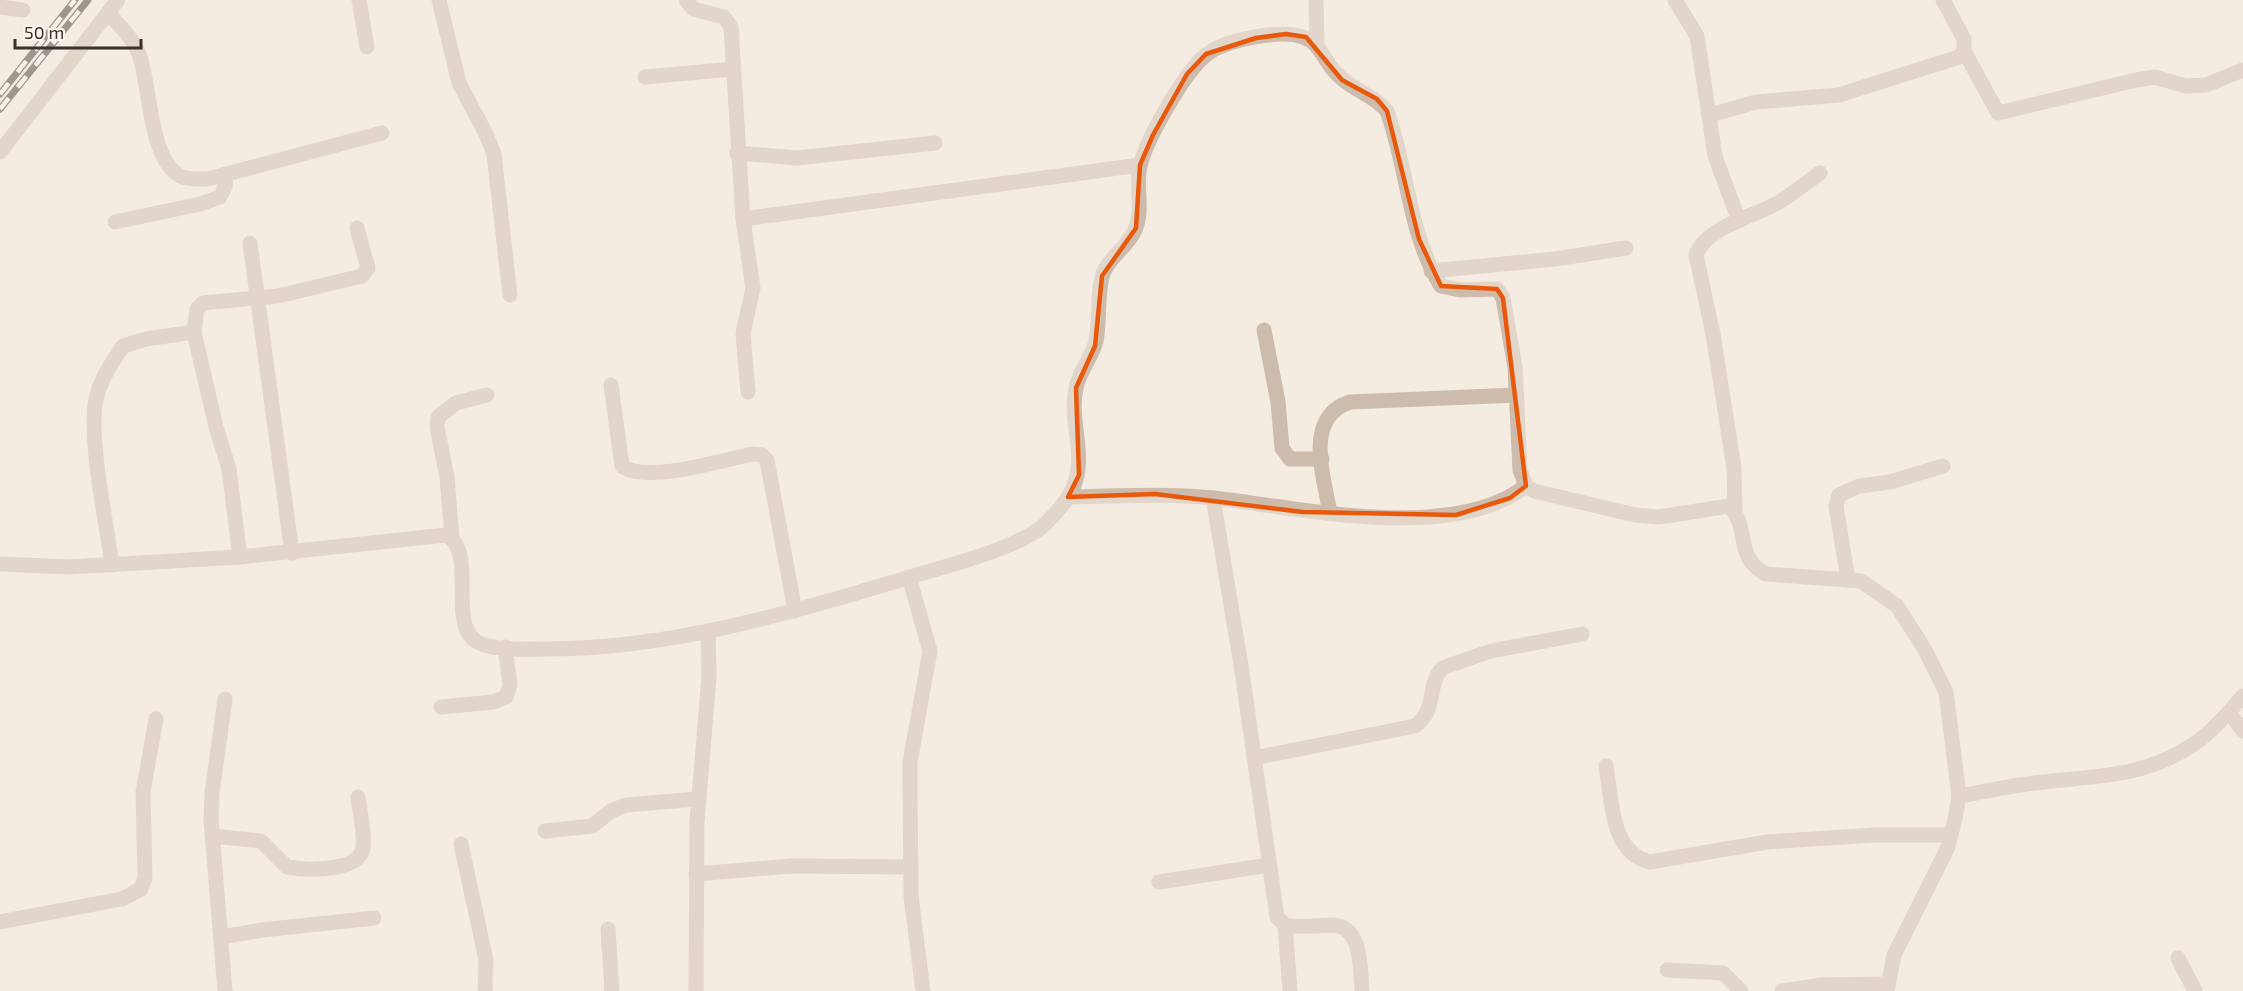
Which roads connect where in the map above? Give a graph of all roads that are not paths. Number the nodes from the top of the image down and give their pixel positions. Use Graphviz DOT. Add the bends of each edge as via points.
graph roads {
  1 [pos="118,0"];
  2 [pos="359,0"];
  3 [pos="439,0"];
  4 [pos="686,0"];
  5 [pos="1316,0"];
  6 [pos="1675,0"];
  7 [pos="1943,0"];
  8 [pos="2,5"];
  9 [pos="23,10"];
  10 [pos="108,13"];
  11 [pos="1317,46"];
  12 [pos="368,47"];
  13 [pos="1964,51"];
  14 [pos="733,69"];
  15 [pos="2243,70"];
  16 [pos="645,77"];
  17 [pos="1710,115"];
  18 [pos="382,133"];
  19 [pos="935,143"];
  20 [pos="0,152"];
  21 [pos="737,153"];
  22 [pos="1140,165"];
  23 [pos="1820,173"];
  24 [pos="225,175"];
  25 [pos="743,219"];
  26 [pos="1739,221"];
  27 [pos="115,222"];
  28 [pos="357,228"];
  29 [pos="250,243"];
  30 [pos="1626,248"];
  31 [pos="1431,271"];
  32 [pos="510,296"];
  33 [pos="256,298"];
  34 [pos="1264,330"];
  35 [pos="194,332"];
  36 [pos="611,385"];
  37 [pos="748,392"];
  38 [pos="487,395"];
  39 [pos="1517,395"];
  40 [pos="1322,459"];
  41 [pos="1943,466"];
  42 [pos="1526,486"];
  43 [pos="1068,497"];
  44 [pos="1213,498"];
  45 [pos="1735,512"];
  46 [pos="1330,513"];
  47 [pos="452,539"];
  48 [pos="292,553"];
  49 [pos="240,557"];
  50 [pos="0,564"];
  51 [pos="112,565"];
  52 [pos="909,577"];
  53 [pos="1848,580"];
  54 [pos="795,611"];
  55 [pos="708,631"];
  56 [pos="1582,633"];
  57 [pos="505,647"];
  58 [pos="2243,696"];
  59 [pos="225,699"];
  60 [pos="441,706"];
  61 [pos="2229,712"];
  62 [pos="156,719"];
  63 [pos="2243,731"];
  64 [pos="1254,758"];
  65 [pos="1606,766"];
  66 [pos="1959,796"];
  67 [pos="358,797"];
  68 [pos="698,799"];
  69 [pos="545,831"];
  70 [pos="1951,835"];
  71 [pos="212,836"];
  72 [pos="461,844"];
  73 [pos="1269,865"];
  74 [pos="911,867"];
  75 [pos="696,874"];
  76 [pos="1159,882"];
  77 [pos="374,918"];
  78 [pos="0,922"];
  79 [pos="1285,925"];
  80 [pos="608,929"];
  81 [pos="221,937"];
  82 [pos="2178,958"];
  83 [pos="1667,970"];
  84 [pos="1887,987"];
  85 [pos="225,991"];
  86 [pos="485,991"];
  87 [pos="612,991"];
  88 [pos="696,991"];
  89 [pos="923,991"];
  90 [pos="1290,991"];
  91 [pos="1362,991"];
  92 [pos="1742,991"];
  93 [pos="1782,991"];
  94 [pos="2195,991"];
  1 -- 10 [label="street"];
  2 -- 12 [label="street"];
  3 -- 32 [label="street" via="459,83 494,153"];
  4 -- 14 [label="street" via="693,9 724,17 731,27"];
  5 -- 11 [label="street"];
  6 -- 17 [label="street" via="1696,36"];
  7 -- 13 [label="street" via="1964,39"];
  8 -- 9 [label="street"];
  10 -- 20 [label="street"];
  10 -- 24 [label="street" via="138,52 157,138 172,168 191,179"];
  11 -- 22 [label="street" via="1306,37 1286,34 1226,44 1206,54 1187,74"];
  11 -- 31 [label="street" via="1342,80 1377,99 1388,111 1419,239"];
  13 -- 15 [label="street" via="1998,113 2136,80 2155,77 2186,86 2206,85"];
  13 -- 17 [label="street" via="1959,57 1839,95 1756,102"];
  14 -- 16 [label="street"];
  14 -- 21 [label="street"];
  17 -- 26 [label="street" via="1715,156"];
  18 -- 24 [label="street"];
  19 -- 21 [label="street" via="797,158"];
  21 -- 25 [label="street"];
  22 -- 25 [label="street"];
  22 -- 43 [label="street" via="1136,228 1102,276 1095,346 1076,388 1079,475"];
  23 -- 26 [label="street" via="1782,201"];
  24 -- 27 [label="street" via="220,197"];
  25 -- 37 [label="street" via="753,288 742,333"];
  26 -- 45 [label="street" via="1714,233 1696,255 1734,468"];
  28 -- 33 [label="street" via="367,260 366,274 339,283"];
  29 -- 33 [label="street"];
  30 -- 31 [label="street"];
  31 -- 39 [label="street" via="1441,286 1497,289 1510,329"];
  33 -- 35 [label="street" via="198,305"];
  33 -- 48 [label="street"];
  34 -- 40 [label="street" via="1282,448 1290,459"];
  35 -- 49 [label="street" via="229,468"];
  35 -- 51 [label="street" via="123,346 100,385 95,403 97,453"];
  36 -- 54 [label="street" via="622,466 628,471 668,471 752,454 767,460"];
  38 -- 47 [label="street" via="456,403 438,417"];
  39 -- 40 [label="street" via="1350,402 1338,406 1324,422"];
  39 -- 42 [label="street" via="1520,470"];
  40 -- 46 [label="street"];
  41 -- 53 [label="street" via="1890,483 1859,486 1839,495 1836,506"];
  42 -- 45 [label="street" via="1635,515 1677,516 1720,506 1729,506"];
  42 -- 46 [label="street" via="1510,498 1456,515"];
  43 -- 44 [label="street" via="1155,494"];
  43 -- 52 [label="street" via="1041,527 1024,536 973,559"];
  44 -- 46 [label="street"];
  44 -- 64 [label="street"];
  45 -- 53 [label="street" via="1746,555 1756,569 1766,574"];
  47 -- 48 [label="street" via="437,535"];
  47 -- 57 [label="street" via="461,560 461,592 470,636 479,644"];
  48 -- 49 [label="street"];
  49 -- 51 [label="street"];
  50 -- 51 [label="street"];
  52 -- 54 [label="street"];
  52 -- 74 [label="street" via="930,662 910,762"];
  53 -- 66 [label="street" via="1861,581 1896,606 1924,648 1946,692"];
  54 -- 55 [label="street"];
  55 -- 57 [label="street" via="601,649"];
  55 -- 68 [label="street" via="710,677"];
  56 -- 64 [label="street" via="1491,651 1442,668 1437,674 1429,711 1415,726"];
  57 -- 60 [label="street" via="510,685 506,697 493,702"];
  58 -- 61 [label="street"];
  59 -- 71 [label="street" via="212,793"];
  61 -- 63 [label="street"];
  61 -- 66 [label="street" via="2194,745 2148,767 2103,778 2028,784"];
  62 -- 78 [label="street" via="143,792 145,878 141,889 122,899"];
  64 -- 73 [label="street"];
  65 -- 70 [label="street" via="1617,832 1635,856 1650,862 1767,842"];
  66 -- 70 [label="street"];
  67 -- 71 [label="street" via="363,848 355,860 335,867 287,867 261,841"];
  68 -- 69 [label="street" via="626,804 592,826"];
  68 -- 75 [label="street"];
  70 -- 84 [label="street" via="1894,955"];
  71 -- 81 [label="street"];
  72 -- 86 [label="street" via="486,960"];
  73 -- 76 [label="street"];
  73 -- 79 [label="street" via="1277,917"];
  74 -- 75 [label="street" via="791,867"];
  74 -- 89 [label="street"];
  75 -- 88 [label="street"];
  77 -- 81 [label="street"];
  79 -- 90 [label="street"];
  79 -- 91 [label="street" via="1335,925 1349,932 1358,951"];
  80 -- 87 [label="street"];
  81 -- 85 [label="street"];
  82 -- 94 [label="street"];
  83 -- 92 [label="street" via="1723,973"];
  84 -- 93 [label="street" via="1822,985"];
}
